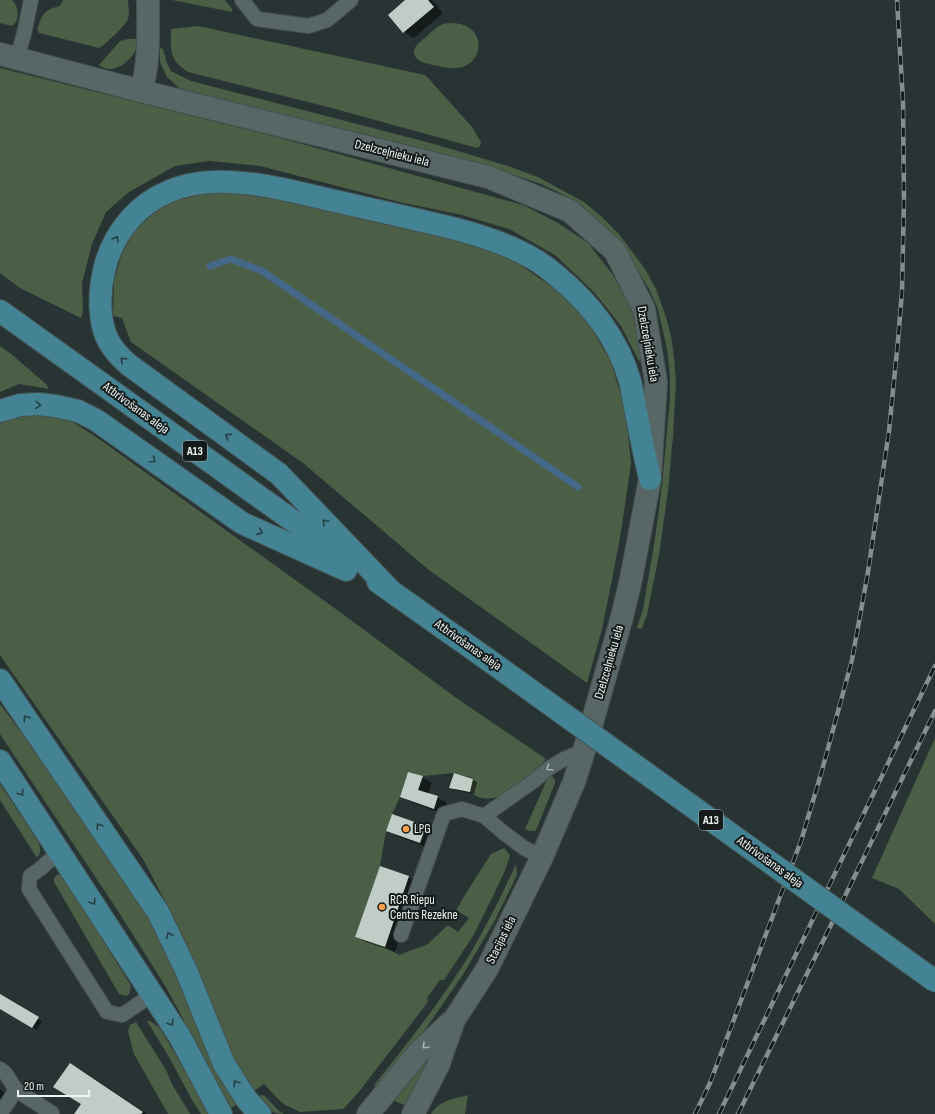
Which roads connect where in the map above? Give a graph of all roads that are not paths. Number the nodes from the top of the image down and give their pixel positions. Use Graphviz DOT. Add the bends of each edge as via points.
graph roads {
  1 [pos="31,0"];
  2 [pos="148,0"];
  3 [pos="242,0"];
  4 [pos="351,0"];
  5 [pos="8,56"];
  6 [pos="141,91"];
  7 [pos="0,311"];
  8 [pos="0,411"];
  9 [pos="650,479"];
  10 [pos="390,590"];
  11 [pos="0,680"];
  12 [pos="584,750"];
  13 [pos="0,761"];
  14 [pos="484,816"];
  15 [pos="60,851"];
  16 [pos="542,857"];
  17 [pos="401,935"];
  18 [pos="935,981"];
  19 [pos="153,994"];
  20 [pos="454,1020"];
  21 [pos="0,1070"];
  22 [pos="16,1090"];
  23 [pos="52,1113"];
  24 [pos="0,1114"];
  25 [pos="221,1114"];
  26 [pos="260,1114"];
  27 [pos="368,1114"];
  28 [pos="413,1114"];
  1 -- 5 [label="lane" via="24,34"];
  2 -- 6 [label="main road" via="149,38"];
  3 -- 4 [label="lane" via="257,19 309,26 327,20"];
  5 -- 6 [label="main road, Dzelzceļnieku iela"];
  6 -- 9 [label="main road, Dzelzceļnieku iela" via="488,177 570,211 615,251 644,309 656,382"];
  7 -- 10 [label="main road, Atbrīvošanas aleja / A13"];
  8 -- 10 [label="main road, one-way" via="38,404 78,411 96,420 242,523"];
  10 -- 9 [label="main road, one-way" via="279,474 128,365 117,355 109,342 103,329 101,299 108,256 125,225 154,198 169,190 193,184 216,181 257,184 456,229 487,238 533,258 584,300 614,341 630,381"];
  9 -- 12 [label="main road, Dzelzceļnieku iela" via="624,610"];
  10 -- 18 [label="main road, Atbrīvošanas aleja / A13, bridge"];
  26 -- 11 [label="main road, one-way" via="247,1100 224,1064 186,970 158,912"];
  12 -- 14 [label="lane, one-way" via="548,768"];
  12 -- 16 [label="main road, Dzelzceļnieku iela" via="574,782"];
  13 -- 15 [label="main road, one-way"];
  14 -- 16 [label="lane" via="524,848"];
  14 -- 17 [label="lane" via="462,809 444,814"];
  15 -- 19 [label="main road, one-way"];
  15 -- 19 [label="lane" via="30,876 29,889 107,1012 122,1015"];
  16 -- 20 [label="main road, Stacijas iela" via="487,969"];
  19 -- 25 [label="main road, one-way" via="180,1036"];
  20 -- 27 [label="main road, Stacijas iela, one-way" via="418,1053"];
  20 -- 28 [label="main road, Stacijas iela" via="438,1066"];
  21 -- 22 [label="lane" via="6,1074"];
  22 -- 23 [label="lane"];
  22 -- 24 [label="lane"];
}
